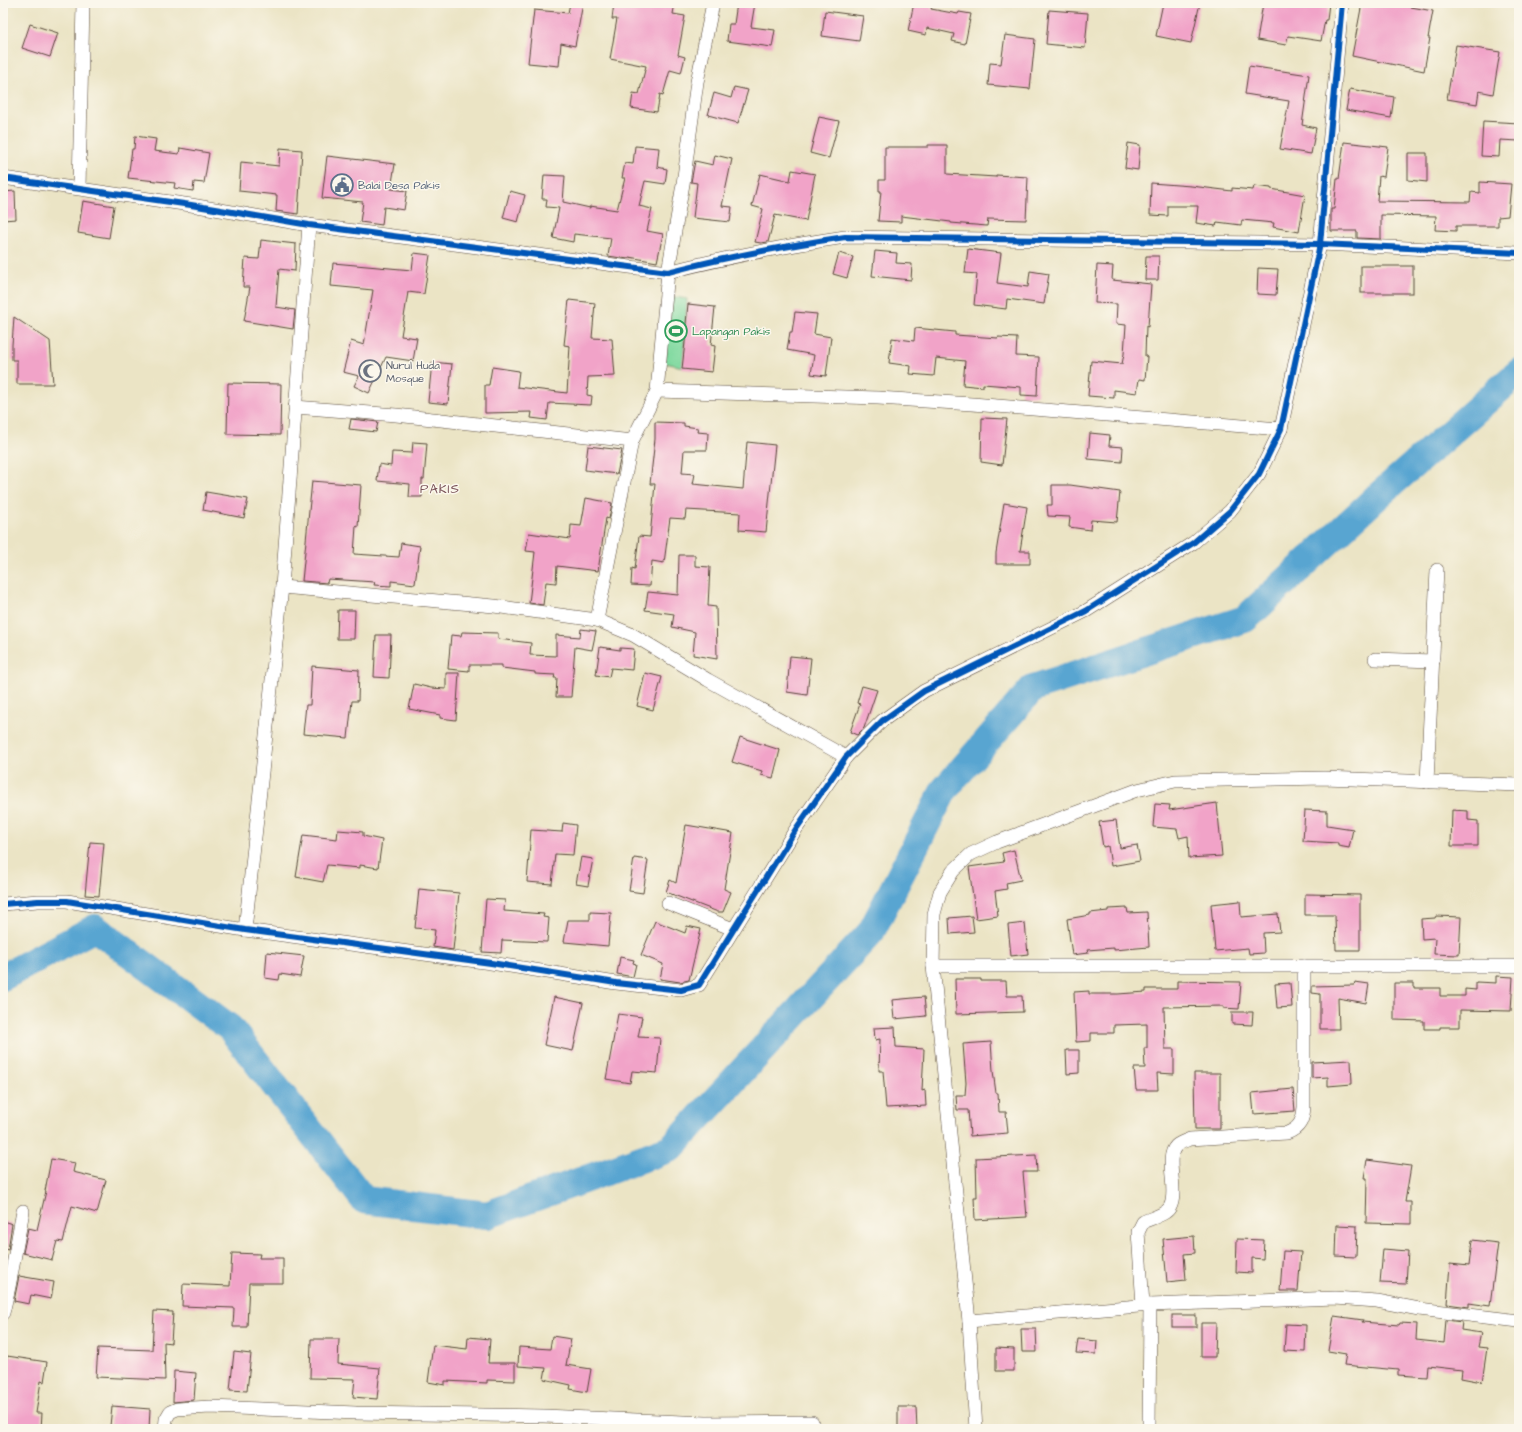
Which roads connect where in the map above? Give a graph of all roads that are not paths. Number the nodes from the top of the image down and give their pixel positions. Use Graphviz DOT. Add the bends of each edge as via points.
graph roads {
  1 [pos="83,3"];
  2 [pos="713,3"];
  3 [pos="1342,3"];
  4 [pos="3,178"];
  5 [pos="79,188"];
  6 [pos="309,225"];
  7 [pos="1320,244"];
  8 [pos="1519,253"];
  9 [pos="668,272"];
  10 [pos="657,391"];
  11 [pos="295,407"];
  12 [pos="1281,429"];
  13 [pos="632,441"];
  14 [pos="1437,570"];
  15 [pos="282,587"];
  16 [pos="597,620"];
  17 [pos="1375,658"];
  18 [pos="1433,661"];
  19 [pos="846,757"];
  20 [pos="1427,782"];
  21 [pos="1519,785"];
  22 [pos="668,903"];
  23 [pos="3,904"];
  24 [pos="733,928"];
  25 [pos="245,930"];
  26 [pos="933,966"];
  27 [pos="1304,966"];
  28 [pos="1519,966"];
  29 [pos="23,1211"];
  30 [pos="1146,1305"];
  31 [pos="3,1313"];
  32 [pos="969,1321"];
  33 [pos="1519,1321"];
  34 [pos="165,1429"];
  35 [pos="813,1429"];
  36 [pos="976,1429"];
  37 [pos="1149,1429"];
  1 -- 5 [label="street"];
  2 -- 9 [label="street" via="696,82 683,184"];
  3 -- 7 [label="street"];
  4 -- 5 [label="street"];
  5 -- 6 [label="street"];
  6 -- 9 [label="street"];
  6 -- 11 [label="street"];
  7 -- 8 [label="street"];
  7 -- 9 [label="street" via="845,238 772,249"];
  7 -- 12 [label="street"];
  9 -- 10 [label="street"];
  10 -- 12 [label="street" via="878,398"];
  10 -- 13 [label="street"];
  11 -- 13 [label="street" via="396,415"];
  11 -- 15 [label="street"];
  12 -- 19 [label="street" via="1259,474 1230,511 1193,544 1086,611 924,691 882,720"];
  13 -- 16 [label="street"];
  14 -- 18 [label="street"];
  15 -- 16 [label="street" via="494,606"];
  15 -- 25 [label="street"];
  16 -- 19 [label="street" via="633,635"];
  17 -- 18 [label="street"];
  18 -- 20 [label="street"];
  19 -- 24 [label="street" via="796,829"];
  20 -- 21 [label="street"];
  20 -- 26 [label="street" via="1324,778 1175,781 1103,802 997,842 972,854 954,871 940,892 934,914"];
  22 -- 24 [label="street"];
  23 -- 25 [label="street" via="67,901"];
  24 -- 25 [label="street" via="703,980 696,986 682,990 616,983 491,963"];
  26 -- 27 [label="street"];
  26 -- 32 [label="street"];
  27 -- 28 [label="street"];
  27 -- 30 [label="street" via="1303,1118 1298,1127 1287,1133 1190,1139 1174,1147 1173,1195 1170,1207 1166,1212 1143,1222 1138,1232"];
  29 -- 31 [label="street"];
  30 -- 32 [label="street"];
  30 -- 33 [label="street" via="1335,1298 1377,1301 1419,1309"];
  30 -- 37 [label="street"];
  32 -- 36 [label="street"];
  34 -- 35 [label="street" via="170,1412 177,1409 210,1407 706,1423 812,1422"];
}
